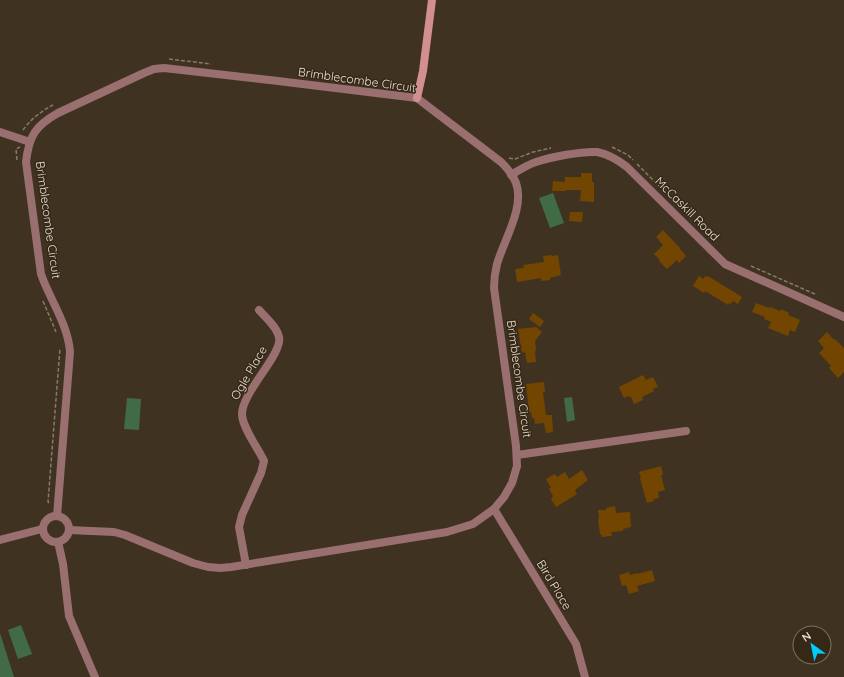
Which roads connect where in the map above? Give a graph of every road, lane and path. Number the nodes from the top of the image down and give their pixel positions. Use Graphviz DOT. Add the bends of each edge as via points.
graph roads {
  1 [pos="432,0"];
  2 [pos="417,98"];
  3 [pos="0,132"];
  4 [pos="30,142"];
  5 [pos="21,146"];
  6 [pos="611,147"];
  7 [pos="554,148"];
  8 [pos="506,155"];
  9 [pos="18,164"];
  10 [pos="511,175"];
  11 [pos="665,192"];
  12 [pos="747,264"];
  13 [pos="817,295"];
  14 [pos="41,297"];
  15 [pos="259,310"];
  16 [pos="844,317"];
  17 [pos="56,332"];
  18 [pos="60,342"];
  19 [pos="686,431"];
  20 [pos="516,455"];
  21 [pos="52,504"];
  22 [pos="494,509"];
  23 [pos="57,516"];
  24 [pos="42,529"];
  25 [pos="69,530"];
  26 [pos="0,540"];
  27 [pos="58,542"];
  28 [pos="246,565"];
  29 [pos="95,677"];
  30 [pos="585,677"];
  1 -- 2 [label="street"];
  2 -- 4 [label="street, Brimblecombe Circuit" via="164,68 154,69 46,119 33,134"];
  2 -- 10 [label="street, Brimblecombe Circuit" via="501,162"];
  3 -- 4 [label="street"];
  4 -- 23 [label="street, Brimblecombe Circuit" via="26,162 41,274 66,331 70,352"];
  5 -- 9 [label="path" via="16,149"];
  6 -- 11 [label="path" via="628,156"];
  7 -- 8 [label="path" via="515,159"];
  10 -- 16 [label="street, McCaskill Road" via="536,162 557,157 598,152 614,158 628,166 725,264"];
  10 -- 20 [label="street, Brimblecombe Circuit" via="516,183 517,205 497,262 494,288"];
  12 -- 13 [label="path"];
  14 -- 17 [label="path"];
  15 -- 28 [label="street, Ogle Place" via="275,328 279,345 242,406 244,424 264,461 239,527"];
  18 -- 21 [label="path" via="48,502"];
  19 -- 20 [label="street"];
  20 -- 22 [label="street, Brimblecombe Circuit" via="517,466 512,483"];
  22 -- 28 [label="street, Brimblecombe Circuit" via="473,524 446,532"];
  22 -- 30 [label="street, Bird Place" via="576,644"];
  23 -- 24 [label="street" via="48,518"];
  23 -- 25 [label="street" via="67,522"];
  24 -- 26 [label="street"];
  24 -- 27 [label="street" via="45,538"];
  25 -- 27 [label="street" via="66,537"];
  25 -- 28 [label="street, Brimblecombe Circuit" via="114,532 208,567"];
  27 -- 29 [label="street" via="69,616"];
}
